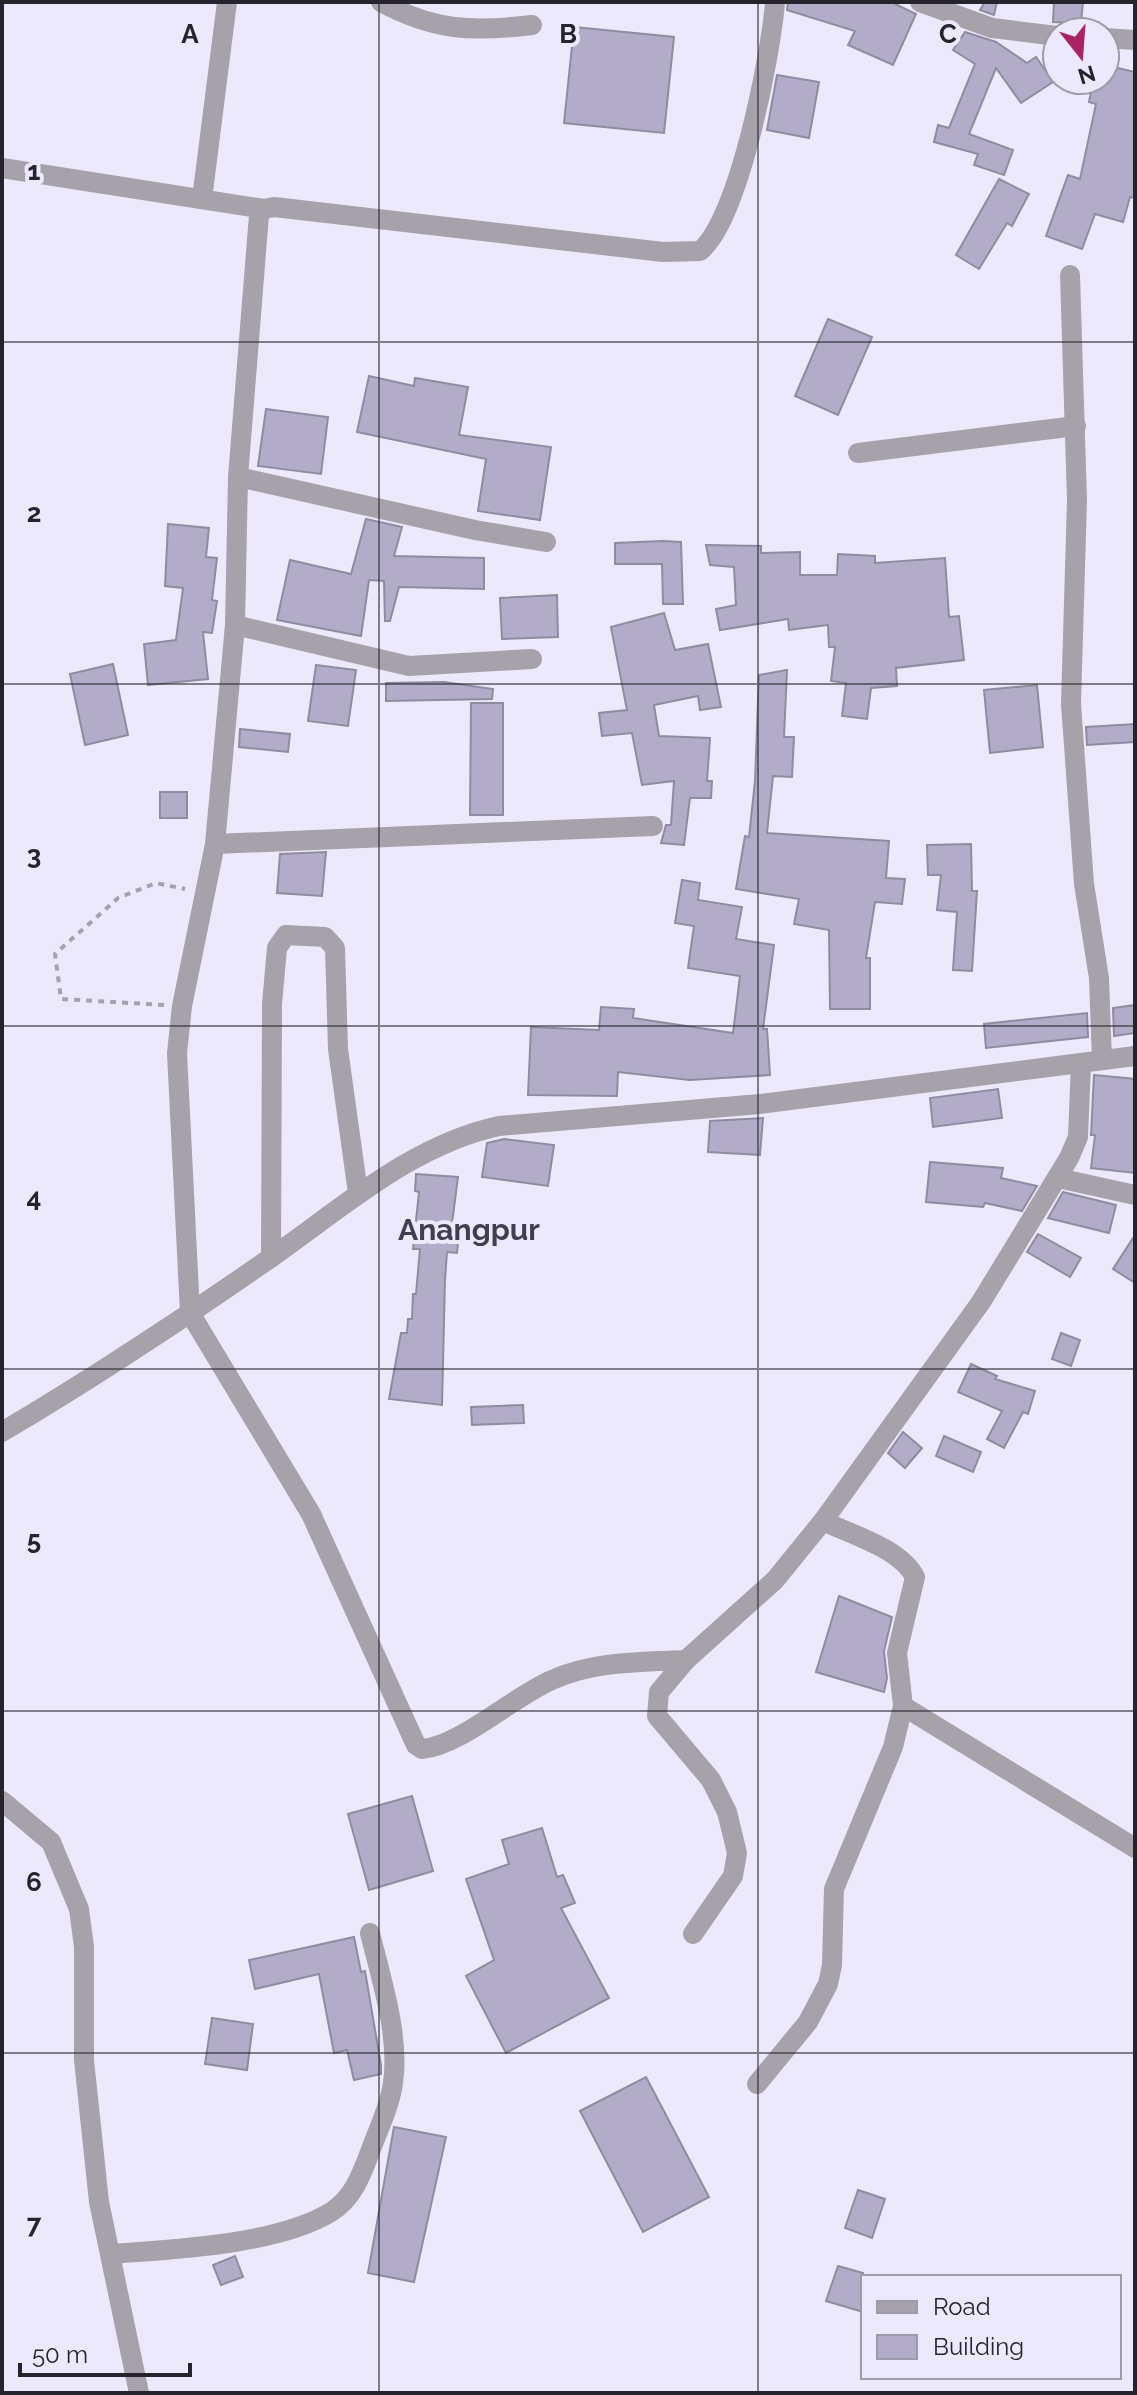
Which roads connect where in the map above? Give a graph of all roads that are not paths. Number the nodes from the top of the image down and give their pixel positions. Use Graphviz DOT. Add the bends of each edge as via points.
graph roads {
  1 [pos="227,2"];
  2 [pos="381,2"];
  3 [pos="775,2"];
  4 [pos="920,2"];
  5 [pos="532,25"];
  6 [pos="1041,34"];
  7 [pos="2,168"];
  8 [pos="202,199"];
  9 [pos="264,209"];
  10 [pos="1070,275"];
  11 [pos="1076,426"];
  12 [pos="858,453"];
  13 [pos="238,477"];
  14 [pos="546,542"];
  15 [pos="235,625"];
  16 [pos="532,659"];
  17 [pos="653,826"];
  18 [pos="215,844"];
  19 [pos="1135,1056"];
  20 [pos="1102,1060"];
  21 [pos="1081,1064"];
  22 [pos="1058,1178"];
  23 [pos="358,1193"];
  24 [pos="1135,1195"];
  25 [pos="271,1258"];
  26 [pos="190,1313"];
  27 [pos="2,1432"];
  28 [pos="823,1521"];
  29 [pos="686,1660"];
  30 [pos="903,1706"];
  31 [pos="2,1801"];
  32 [pos="1135,1848"];
  33 [pos="370,1933"];
  34 [pos="693,1934"];
  35 [pos="757,2084"];
  36 [pos="111,2254"];
  37 [pos="139,2393"];
  1 -- 8 [label="street"];
  2 -- 5 [label="street" via="456,30"];
  3 -- 9 [label="street" via="754,127 715,236 700,251 663,252 406,220"];
  4 -- 6 [label="street" via="992,28"];
  7 -- 8 [label="street"];
  8 -- 9 [label="street"];
  9 -- 13 [label="street" via="256,225"];
  10 -- 11 [label="street"];
  11 -- 12 [label="street"];
  11 -- 20 [label="street" via="1071,704 1084,884 1099,978"];
  13 -- 14 [label="street"];
  13 -- 15 [label="street"];
  15 -- 16 [label="street" via="409,666"];
  15 -- 18 [label="street"];
  17 -- 18 [label="street"];
  18 -- 26 [label="street" via="182,1006 177,1099"];
  19 -- 20 [label="street"];
  20 -- 21 [label="street"];
  21 -- 22 [label="street" via="1078,1137"];
  21 -- 23 [label="street" via="674,1113 499,1126 450,1141"];
  22 -- 24 [label="street"];
  22 -- 28 [label="street" via="981,1302"];
  23 -- 25 [label="street"];
  23 -- 25 [label="street" via="338,1049 335,948 325,937 286,935 277,948 272,1004"];
  25 -- 26 [label="street"];
  26 -- 27 [label="street"];
  26 -- 29 [label="street" via="311,1514 416,1745 422,1749 440,1744 512,1699 571,1673 623,1663"];
  28 -- 29 [label="street" via="775,1580"];
  28 -- 30 [label="street" via="889,1553 915,1577 897,1653"];
  29 -- 34 [label="street" via="659,1692 657,1716 711,1780 727,1812 737,1853 733,1876"];
  30 -- 32 [label="street"];
  30 -- 35 [label="street" via="893,1747 834,1889 832,1965 821,2003"];
  31 -- 36 [label="street" via="51,1842 79,1909 84,2060 99,2202"];
  33 -- 36 [label="street" via="390,2027 393,2084 349,2197 330,2212 293,2227 238,2240"];
  36 -- 37 [label="street"];
}
